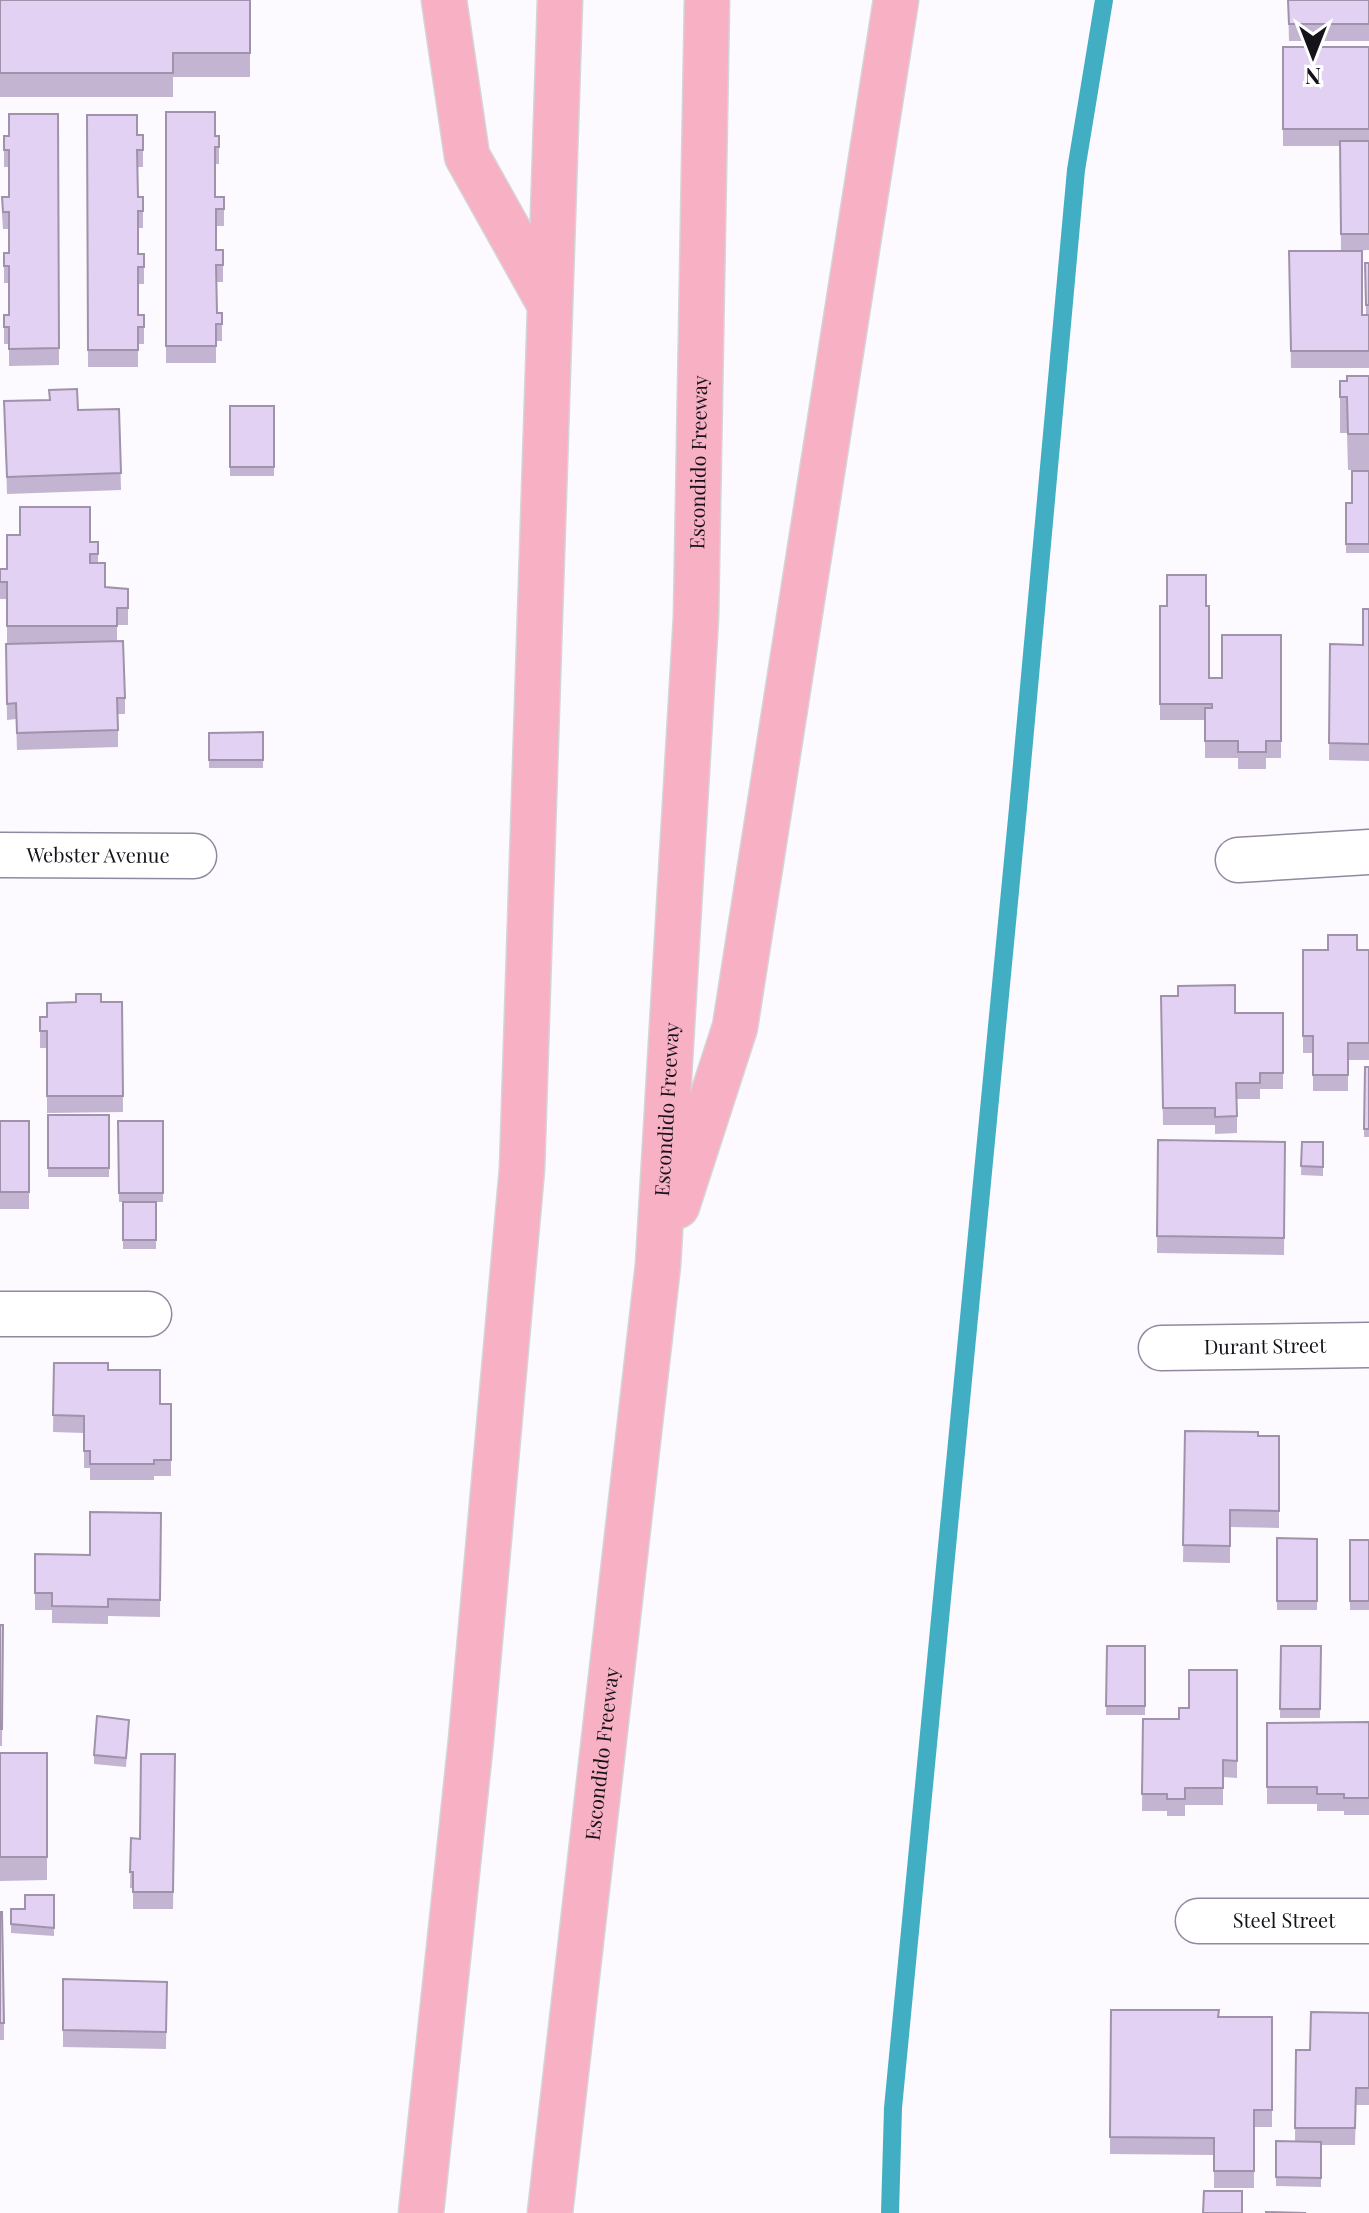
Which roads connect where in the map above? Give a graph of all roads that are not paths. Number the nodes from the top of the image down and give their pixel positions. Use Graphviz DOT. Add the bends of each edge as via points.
graph roads {
  1 [pos="444,0"];
  2 [pos="560,0"];
  3 [pos="707,0"];
  4 [pos="896,0"];
  5 [pos="549,304"];
  6 [pos="1369,852"];
  7 [pos="0,855"];
  8 [pos="194,856"];
  9 [pos="1238,860"];
  10 [pos="658,1265"];
  11 [pos="0,1314"];
  12 [pos="149,1314"];
  13 [pos="1369,1345"];
  14 [pos="1161,1348"];
  15 [pos="1198,1921"];
  16 [pos="1369,1921"];
  17 [pos="421,2213"];
  18 [pos="550,2213"];
  1 -- 5 [label="highway" via="467,156"];
  2 -- 5 [label="highway"];
  3 -- 10 [label="highway, Escondido Freeway" via="696,617"];
  4 -- 10 [label="highway" via="735,1027"];
  5 -- 17 [label="highway" via="522,1169 471,1740"];
  6 -- 9 [label="street"];
  7 -- 8 [label="street, Webster Avenue"];
  10 -- 18 [label="highway, Escondido Freeway"];
  11 -- 12 [label="street"];
  13 -- 14 [label="street, Durant Street"];
  15 -- 16 [label="street, Steel Street"];
}
